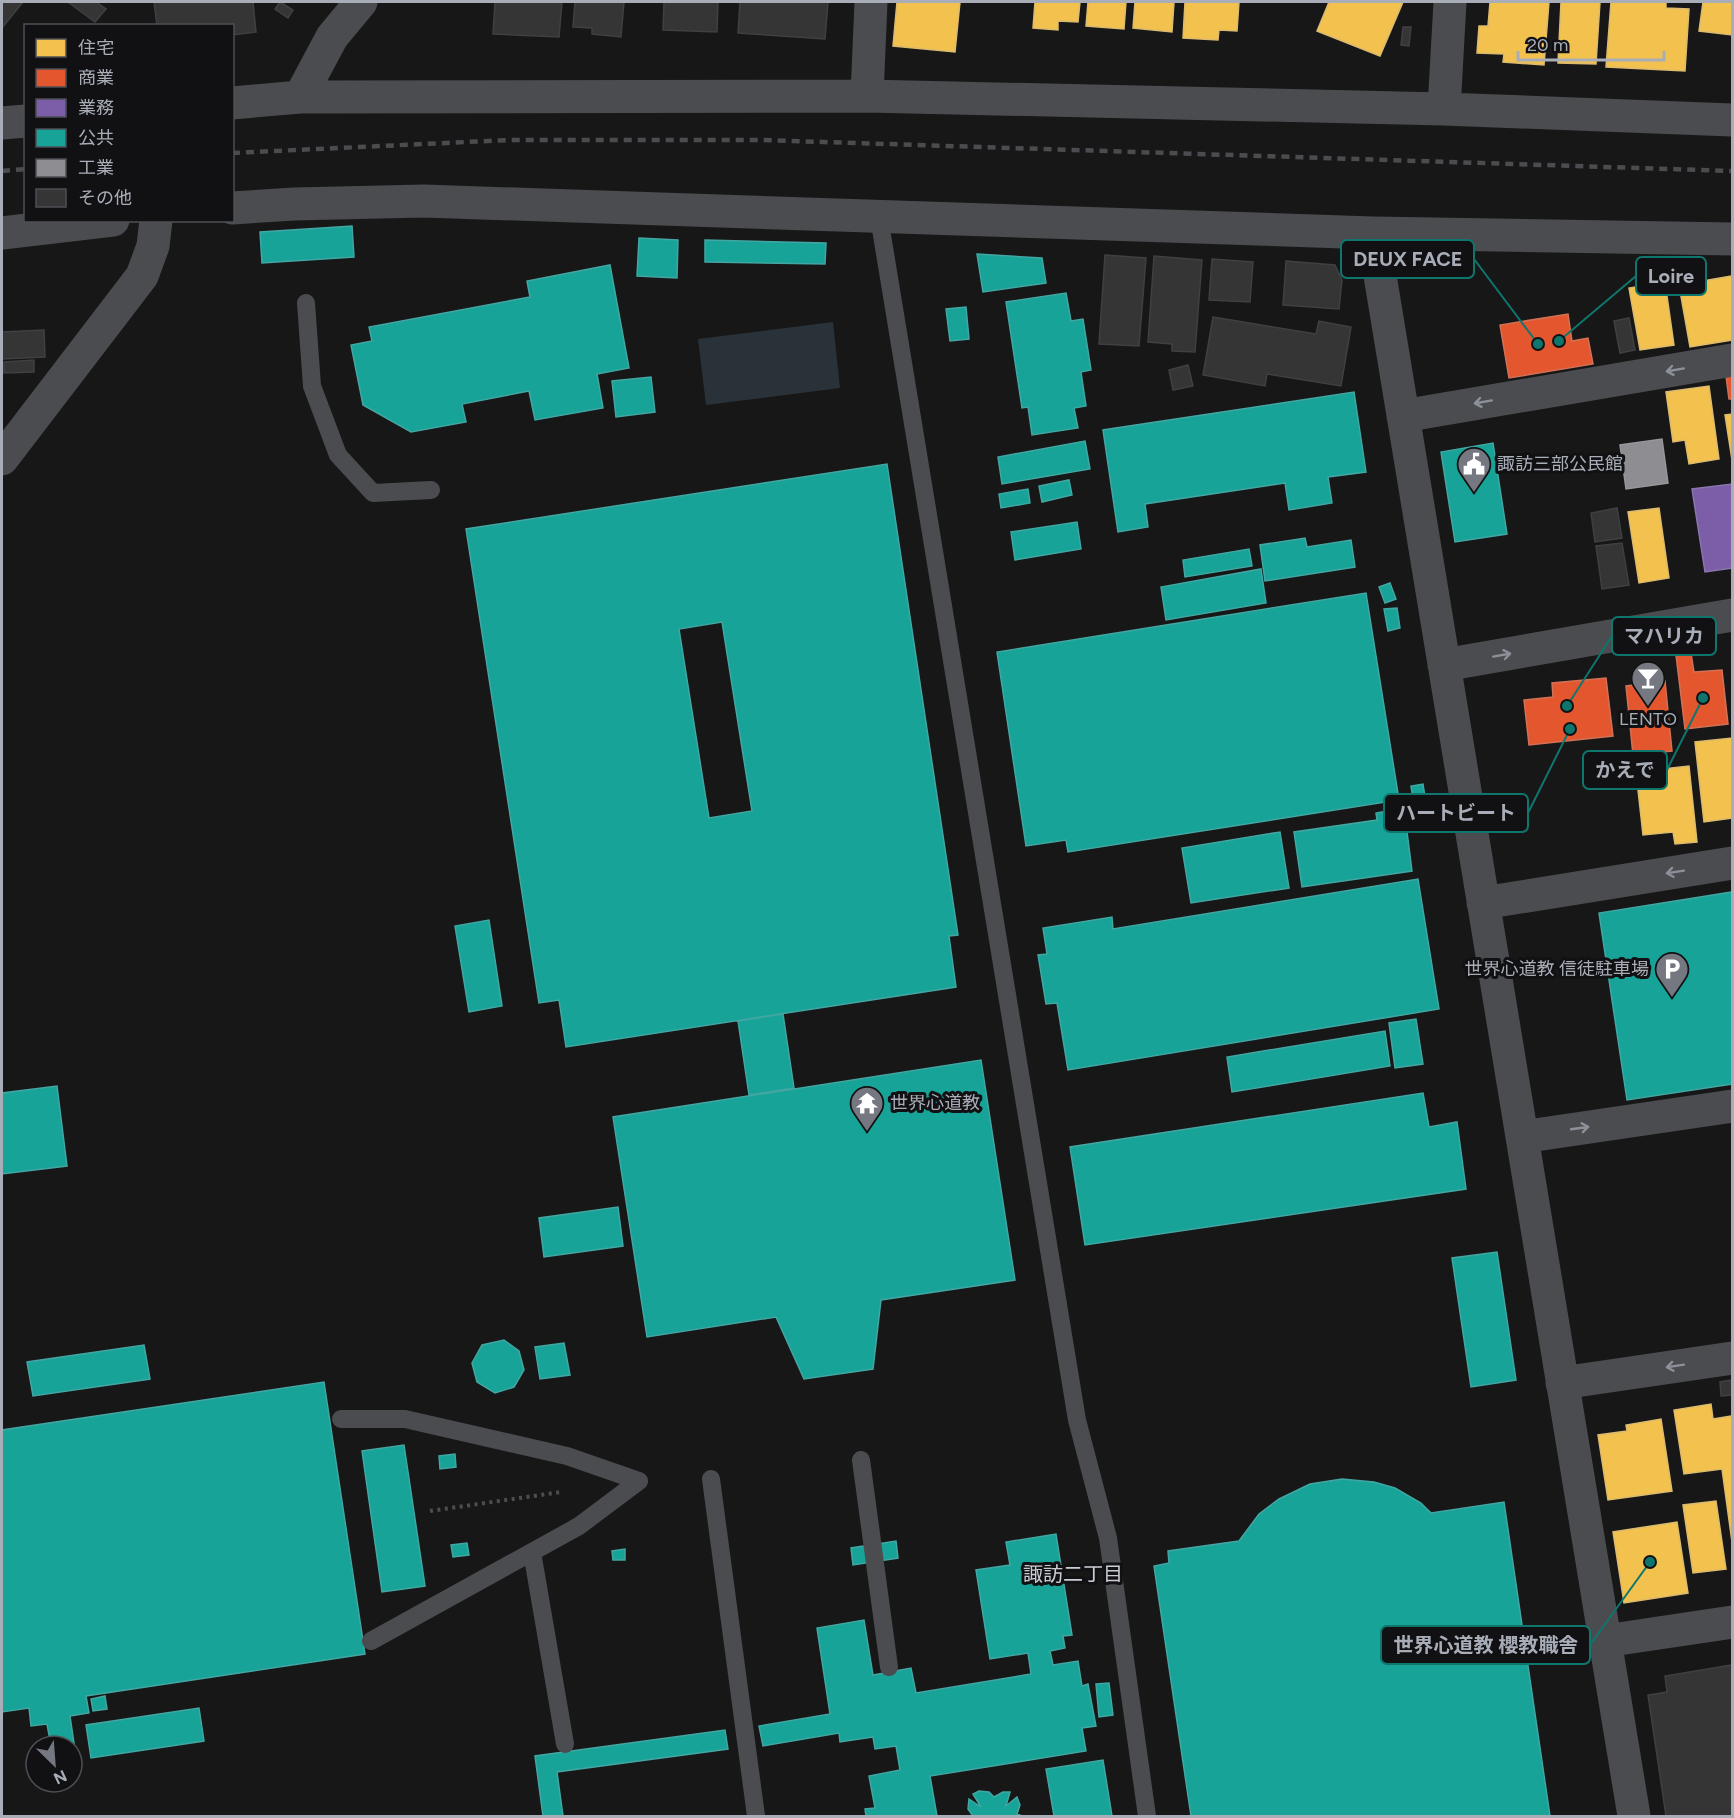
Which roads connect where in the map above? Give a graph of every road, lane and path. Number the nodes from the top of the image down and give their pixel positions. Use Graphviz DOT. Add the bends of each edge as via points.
graph roads {
  1 [pos="361,2"];
  2 [pos="871,2"];
  3 [pos="1450,2"];
  4 [pos="867,96"];
  5 [pos="300,97"];
  6 [pos="234,103"];
  7 [pos="1444,109"];
  8 [pos="1732,120"];
  9 [pos="24,121"];
  10 [pos="2,123"];
  11 [pos="234,208"];
  12 [pos="879,217"];
  13 [pos="96,222"];
  14 [pos="156,222"];
  15 [pos="2,233"];
  16 [pos="1373,233"];
  17 [pos="1732,239"];
  18 [pos="306,303"];
  19 [pos="1732,360"];
  20 [pos="1403,416"];
  21 [pos="2,459"];
  22 [pos="431,490"];
  23 [pos="1732,615"];
  24 [pos="1444,665"];
  25 [pos="1732,862"];
  26 [pos="1483,903"];
  27 [pos="1732,1106"];
  28 [pos="1522,1137"];
  29 [pos="1732,1358"];
  30 [pos="1562,1383"];
  31 [pos="340,1419"];
  32 [pos="861,1460"];
  33 [pos="711,1479"];
  34 [pos="569,1491"];
  35 [pos="430,1511"];
  36 [pos="532,1552"];
  37 [pos="1732,1622"];
  38 [pos="371,1641"];
  39 [pos="1605,1641"];
  40 [pos="889,1667"];
  41 [pos="565,1744"];
  42 [pos="756,1816"];
  43 [pos="1147,1816"];
  44 [pos="1634,1816"];
  1 -- 5 [label="street" via="332,37"];
  2 -- 4 [label="street"];
  3 -- 7 [label="street"];
  4 -- 5 [label="street"];
  4 -- 7 [label="street"];
  5 -- 6 [label="street"];
  7 -- 8 [label="street"];
  9 -- 10 [label="street"];
  11 -- 12 [label="street" via="295,212 424,201"];
  12 -- 16 [label="street"];
  12 -- 43 [label="lane" via="1077,1420 1108,1538"];
  13 -- 15 [label="street"];
  14 -- 21 [label="street" via="153,246 142,276"];
  16 -- 17 [label="street"];
  16 -- 20 [label="street"];
  18 -- 22 [label="lane" via="312,386 338,455 373,493"];
  19 -- 20 [label="street, one-way"];
  20 -- 24 [label="street"];
  24 -- 23 [label="street, one-way"];
  24 -- 26 [label="street"];
  25 -- 26 [label="street, one-way"];
  26 -- 28 [label="street"];
  28 -- 27 [label="street, one-way"];
  28 -- 30 [label="street"];
  29 -- 30 [label="street, one-way"];
  30 -- 39 [label="street"];
  31 -- 36 [label="lane" via="405,1419 567,1456 639,1481 579,1526"];
  32 -- 40 [label="lane"];
  33 -- 42 [label="lane"];
  34 -- 35 [label="path"];
  36 -- 38 [label="lane"];
  36 -- 41 [label="lane"];
  37 -- 39 [label="street"];
  39 -- 44 [label="street"];
}
